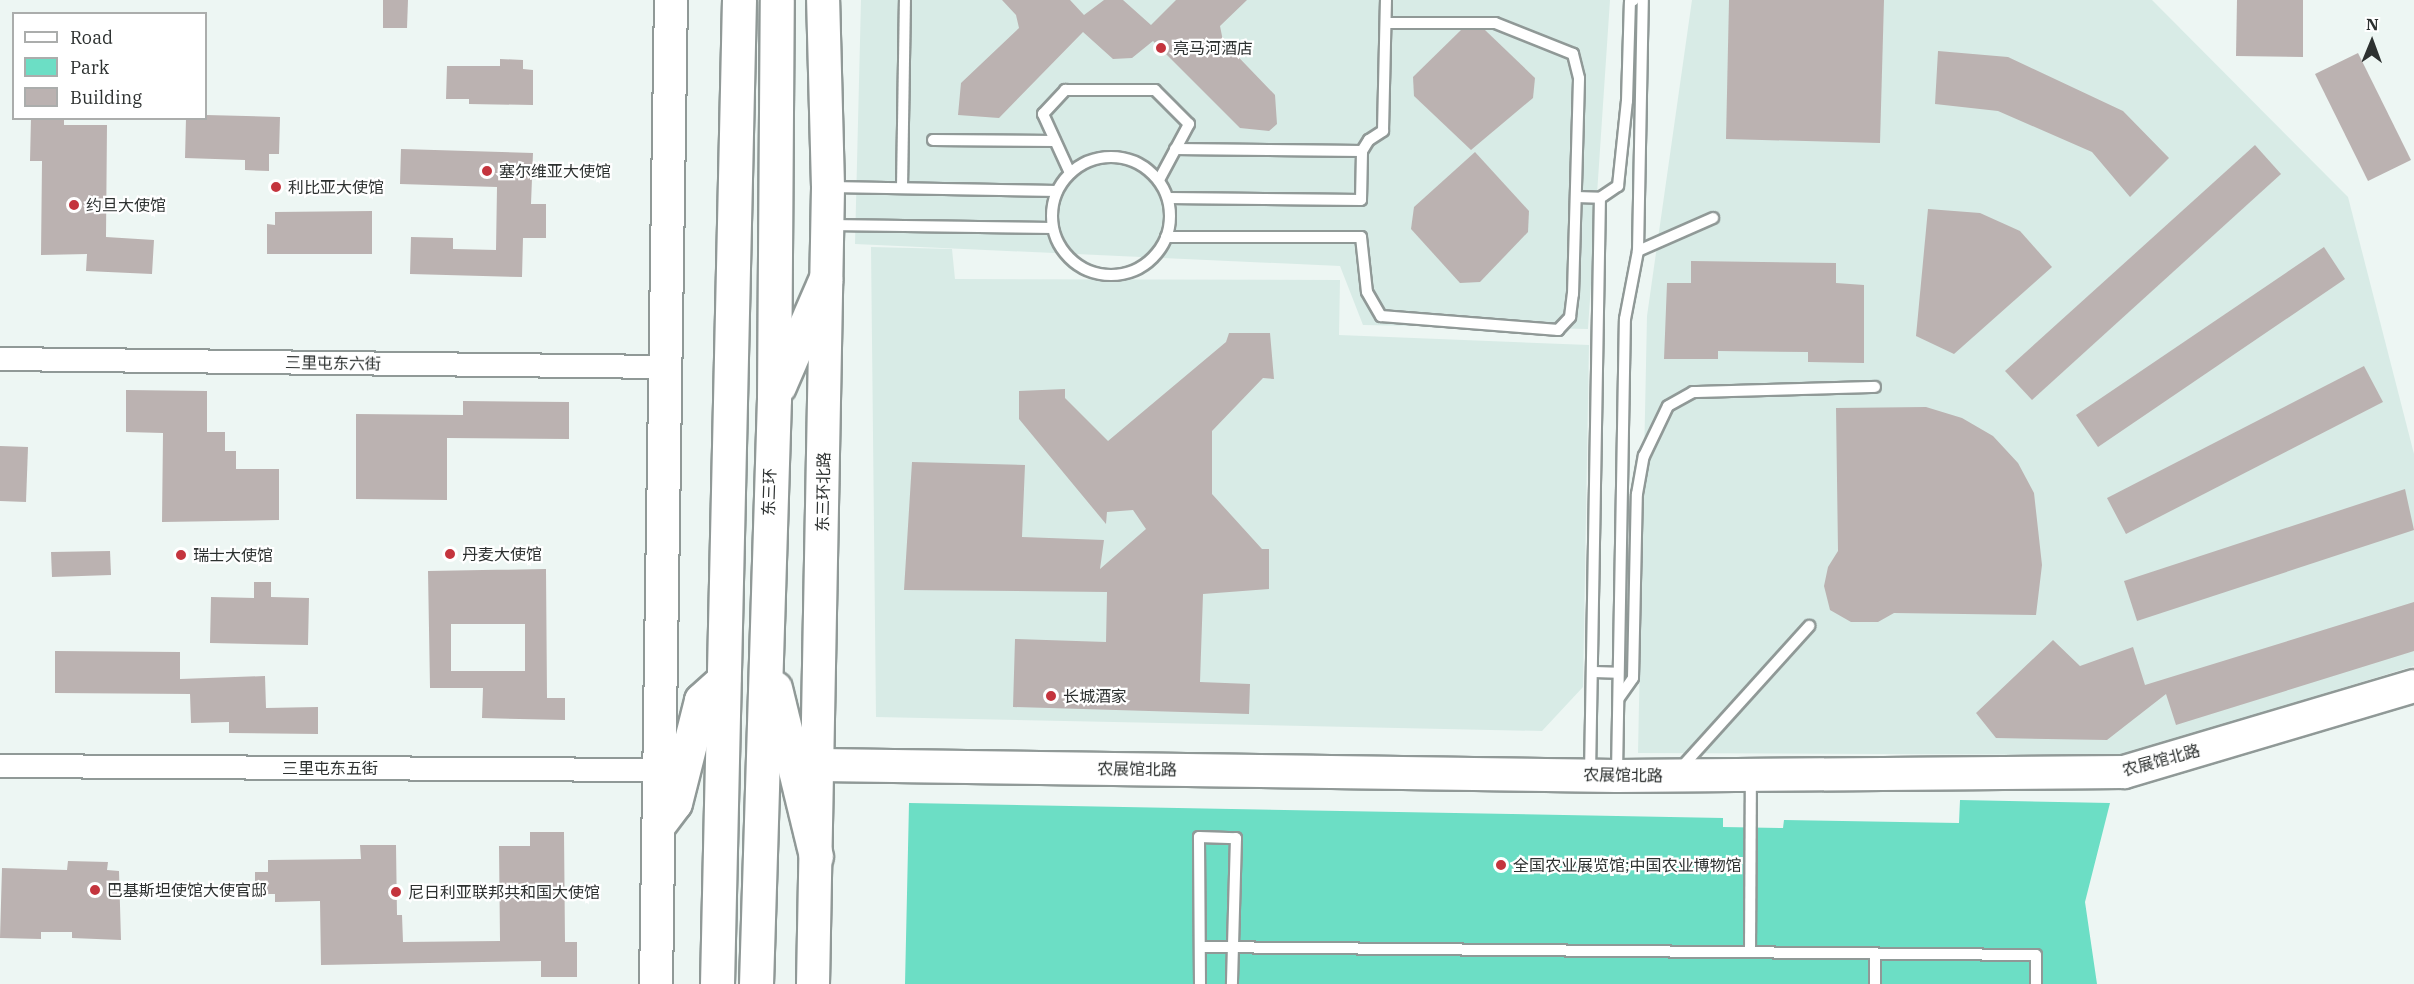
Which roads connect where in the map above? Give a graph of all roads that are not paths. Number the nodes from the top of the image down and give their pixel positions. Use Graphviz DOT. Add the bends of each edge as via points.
graph roads {
  1 [pos="671,0"];
  2 [pos="739,0"];
  3 [pos="777,0"];
  4 [pos="823,0"];
  5 [pos="905,0"];
  6 [pos="1386,0"];
  7 [pos="1634,0"];
  8 [pos="1643,0"];
  9 [pos="1386,23"];
  10 [pos="933,140"];
  11 [pos="1055,141"];
  12 [pos="1176,149"];
  13 [pos="1362,152"];
  14 [pos="1071,173"];
  15 [pos="1159,180"];
  16 [pos="828,187"];
  17 [pos="902,188"];
  18 [pos="1057,191"];
  19 [pos="1576,197"];
  20 [pos="1168,198"];
  21 [pos="1600,198"];
  22 [pos="1713,218"];
  23 [pos="827,225"];
  24 [pos="1053,228"];
  25 [pos="1166,237"];
  26 [pos="1638,251"];
  27 [pos="825,280"];
  28 [pos="0,359"];
  29 [pos="666,367"];
  30 [pos="1875,387"];
  31 [pos="774,399"];
  32 [pos="1809,626"];
  33 [pos="764,645"];
  34 [pos="1594,672"];
  35 [pos="1617,673"];
  36 [pos="723,680"];
  37 [pos="2414,686"];
  38 [pos="1619,698"];
  39 [pos="820,765"];
  40 [pos="0,766"];
  41 [pos="660,770"];
  42 [pos="1604,775"];
  43 [pos="1674,776"];
  44 [pos="1751,777"];
  45 [pos="659,824"];
  46 [pos="816,856"];
  47 [pos="1200,947"];
  48 [pos="1233,948"];
  49 [pos="1750,952"];
  50 [pos="1875,953"];
  51 [pos="656,984"];
  52 [pos="717,984"];
  53 [pos="756,984"];
  54 [pos="813,984"];
  55 [pos="1200,984"];
  56 [pos="1232,984"];
  57 [pos="1875,984"];
  58 [pos="2036,984"];
  1 -- 29 [label="street"];
  2 -- 36 [label="highway"];
  3 -- 31 [label="highway, 东三环"];
  4 -- 16 [label="street, 东三环北路"];
  5 -- 17 [label="lane"];
  6 -- 9 [label="lane"];
  7 -- 21 [label="lane" via="1630,2 1627,101 1618,186"];
  8 -- 26 [label="lane"];
  9 -- 13 [label="lane" via="1383,131 1369,140"];
  9 -- 19 [label="lane" via="1495,23 1574,54 1579,78"];
  10 -- 11 [label="lane"];
  11 -- 12 [label="lane" via="1043,114 1065,90 1155,90 1189,124"];
  11 -- 14 [label="lane"];
  12 -- 13 [label="lane"];
  12 -- 15 [label="lane"];
  13 -- 20 [label="lane" via="1361,200"];
  14 -- 15 [label="lane" via="1097,158 1118,157 1144,166"];
  14 -- 18 [label="lane"];
  15 -- 20 [label="lane"];
  16 -- 17 [label="lane"];
  16 -- 23 [label="street, 东三环北路"];
  17 -- 18 [label="lane"];
  18 -- 24 [label="lane"];
  19 -- 21 [label="lane"];
  19 -- 25 [label="lane" via="1570,317 1558,330 1381,316 1367,292 1360,237"];
  20 -- 25 [label="lane" via="1171,218"];
  21 -- 34 [label="lane"];
  22 -- 26 [label="lane"];
  23 -- 24 [label="lane"];
  23 -- 27 [label="street, 东三环北路"];
  24 -- 25 [label="lane" via="1068,256 1096,273 1117,274 1142,266 1158,253"];
  26 -- 35 [label="lane" via="1625,319"];
  27 -- 31 [label="highway"];
  27 -- 39 [label="street, 东三环北路"];
  28 -- 29 [label="street, 三里屯东六街"];
  29 -- 41 [label="street"];
  30 -- 38 [label="lane" via="1693,392 1668,406 1644,456 1637,494 1633,678"];
  31 -- 33 [label="highway, 东三环"];
  32 -- 43 [label="lane"];
  33 -- 46 [label="highway"];
  33 -- 53 [label="highway, 东三环"];
  34 -- 35 [label="lane"];
  34 -- 42 [label="lane"];
  35 -- 38 [label="lane"];
  36 -- 45 [label="highway" via="701,700 675,803"];
  36 -- 52 [label="highway"];
  37 -- 44 [label="street, 农展馆北路" via="2124,772"];
  38 -- 42 [label="lane"];
  39 -- 42 [label="street, 农展馆北路"];
  39 -- 46 [label="street, 东三环北路"];
  40 -- 41 [label="street, 三里屯东五街"];
  41 -- 45 [label="street"];
  42 -- 43 [label="street, 农展馆北路"];
  43 -- 44 [label="street, 农展馆北路"];
  44 -- 49 [label="lane"];
  45 -- 51 [label="street"];
  46 -- 54 [label="street, 东三环北路"];
  47 -- 48 [label="lane"];
  47 -- 48 [label="lane" via="1199,837 1236,838"];
  47 -- 55 [label="lane"];
  48 -- 49 [label="lane"];
  48 -- 56 [label="lane"];
  49 -- 50 [label="lane"];
  50 -- 57 [label="lane"];
  50 -- 58 [label="lane" via="2036,955"];
}
